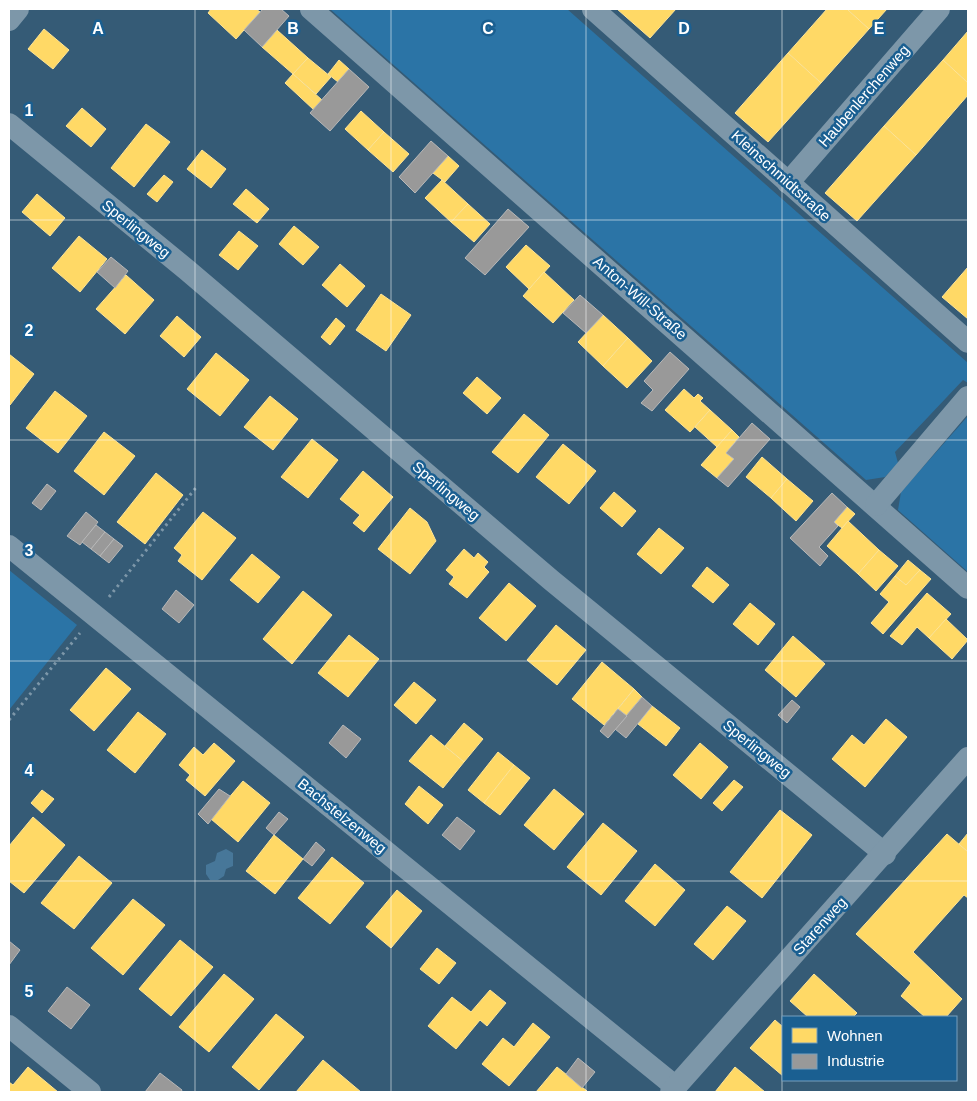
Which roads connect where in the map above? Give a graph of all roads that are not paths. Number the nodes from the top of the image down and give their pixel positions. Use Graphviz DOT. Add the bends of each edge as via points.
graph roads {
  1 [pos="18,9"];
  2 [pos="311,9"];
  3 [pos="593,9"];
  4 [pos="939,9"];
  5 [pos="9,20"];
  6 [pos="9,124"];
  7 [pos="788,183"];
  8 [pos="968,342"];
  9 [pos="968,397"];
  10 [pos="876,505"];
  11 [pos="9,546"];
  12 [pos="968,588"];
  13 [pos="968,758"];
  14 [pos="885,854"];
  15 [pos="9,1026"];
  16 [pos="673,1089"];
  17 [pos="90,1092"];
  1 -- 5 [label="street"];
  2 -- 10 [label="street, Anton-Will-Straße"];
  3 -- 7 [label="street, Kleinschmidtstraße"];
  4 -- 7 [label="street, Haubenlerchenweg"];
  6 -- 14 [label="street, Sperlingweg" via="551,580"];
  7 -- 8 [label="street, Kleinschmidtstraße"];
  9 -- 10 [label="street"];
  10 -- 12 [label="street, Anton-Will-Straße"];
  11 -- 16 [label="street, Bachstelzenweg"];
  13 -- 14 [label="street, Starenweg"];
  14 -- 16 [label="street, Starenweg"];
  15 -- 17 [label="street"];
}
